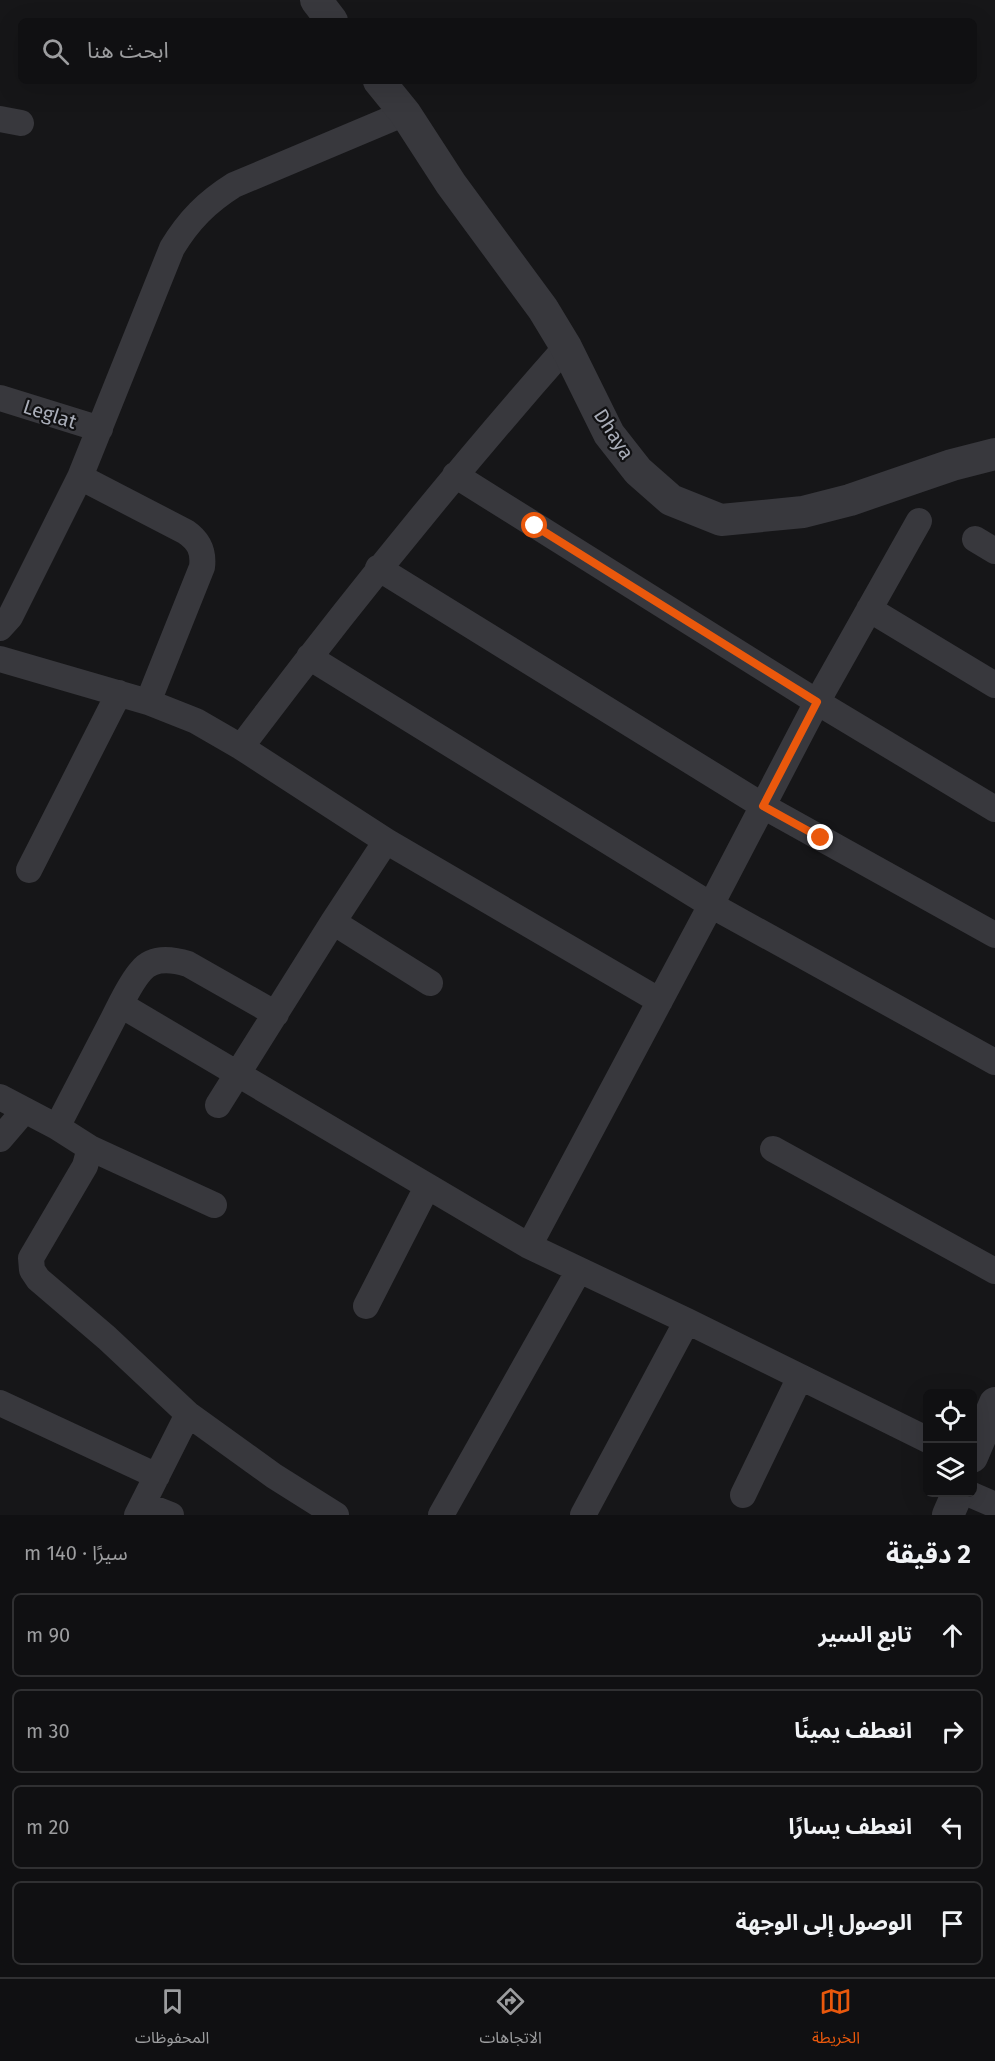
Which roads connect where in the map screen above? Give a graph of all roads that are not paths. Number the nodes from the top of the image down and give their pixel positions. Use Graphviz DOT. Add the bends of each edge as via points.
graph roads {
  1 [pos="316,0"];
  2 [pos="330,18"];
  3 [pos="381,84"];
  4 [pos="405,113"];
  5 [pos="566,347"];
  6 [pos="0,398"];
  7 [pos="100,429"];
  8 [pos="995,454"];
  9 [pos="454,475"];
  10 [pos="80,477"];
  11 [pos="919,521"];
  12 [pos="378,568"];
  13 [pos="869,609"];
  14 [pos="0,628"];
  15 [pos="309,657"];
  16 [pos="0,659"];
  17 [pos="995,685"];
  18 [pos="119,693"];
  19 [pos="148,702"];
  20 [pos="817,702"];
  21 [pos="241,747"];
  22 [pos="763,806"];
  23 [pos="995,809"];
  24 [pos="386,841"];
  25 [pos="29,870"];
  26 [pos="711,905"];
  27 [pos="333,922"];
  28 [pos="995,936"];
  29 [pos="430,983"];
  30 [pos="660,1001"];
  31 [pos="121,1005"];
  32 [pos="276,1014"];
  33 [pos="995,1062"];
  34 [pos="237,1075"];
  35 [pos="0,1097"];
  36 [pos="218,1106"];
  37 [pos="24,1111"];
  38 [pos="57,1127"];
  39 [pos="0,1138"];
  40 [pos="90,1148"];
  41 [pos="773,1149"];
  42 [pos="427,1187"];
  43 [pos="214,1205"];
  44 [pos="529,1246"];
  45 [pos="579,1270"];
  46 [pos="995,1271"];
  47 [pos="366,1306"];
  48 [pos="687,1321"];
  49 [pos="800,1377"];
  50 [pos="0,1403"];
  51 [pos="995,1403"];
  52 [pos="188,1414"];
  53 [pos="923,1438"];
  54 [pos="977,1445"];
  55 [pos="157,1476"];
  56 [pos="742,1496"];
  57 [pos="956,1497"];
  58 [pos="977,1497"];
  59 [pos="995,1505"];
  60 [pos="140,1509"];
  61 [pos="171,1515"];
  62 [pos="336,1515"];
  63 [pos="441,1515"];
  64 [pos="584,1515"];
  65 [pos="948,1515"];
  1 -- 2 [label="street"];
  3 -- 4 [label="street, Dhaya"];
  4 -- 5 [label="street, Dhaya"];
  4 -- 7 [label="street" via="234,185 198,211 172,248"];
  5 -- 8 [label="street, Dhaya" via="609,434 638,471 671,500 721,520 803,512"];
  5 -- 9 [label="street"];
  6 -- 7 [label="street, Leglat"];
  7 -- 10 [label="street"];
  9 -- 12 [label="street"];
  9 -- 20 [label="street"];
  10 -- 14 [label="street" via="10,617"];
  10 -- 19 [label="street" via="186,532 202,550 202,567"];
  11 -- 13 [label="street"];
  12 -- 15 [label="street"];
  12 -- 22 [label="street"];
  13 -- 17 [label="street"];
  13 -- 20 [label="street"];
  15 -- 21 [label="street"];
  15 -- 26 [label="street"];
  16 -- 18 [label="street"];
  18 -- 19 [label="street"];
  18 -- 25 [label="street"];
  19 -- 21 [label="street" via="196,721"];
  20 -- 22 [label="street"];
  20 -- 23 [label="street"];
  21 -- 24 [label="street"];
  22 -- 26 [label="street"];
  22 -- 28 [label="street"];
  24 -- 27 [label="street"];
  24 -- 30 [label="street"];
  26 -- 30 [label="street"];
  26 -- 33 [label="street"];
  27 -- 29 [label="street"];
  27 -- 32 [label="street"];
  30 -- 44 [label="street"];
  31 -- 32 [label="street" via="141,970 164,959 188,964"];
  31 -- 34 [label="street"];
  31 -- 38 [label="street"];
  32 -- 34 [label="street"];
  34 -- 36 [label="street"];
  34 -- 42 [label="street"];
  35 -- 37 [label="street"];
  37 -- 38 [label="street"];
  37 -- 39 [label="street"];
  38 -- 40 [label="street"];
  40 -- 43 [label="street"];
  40 -- 52 [label="street" via="85,1166 31,1258 32,1270"];
  41 -- 46 [label="street"];
  42 -- 44 [label="street"];
  42 -- 47 [label="street"];
  44 -- 45 [label="street"];
  45 -- 48 [label="street"];
  45 -- 63 [label="street"];
  48 -- 49 [label="street"];
  48 -- 64 [label="street"];
  49 -- 53 [label="street"];
  49 -- 56 [label="street"];
  50 -- 55 [label="street"];
  51 -- 54 [label="street"];
  52 -- 55 [label="street"];
  52 -- 62 [label="street"];
  55 -- 60 [label="street"];
  57 -- 65 [label="street"];
  58 -- 59 [label="street"];
  60 -- 61 [label="street"];
}
